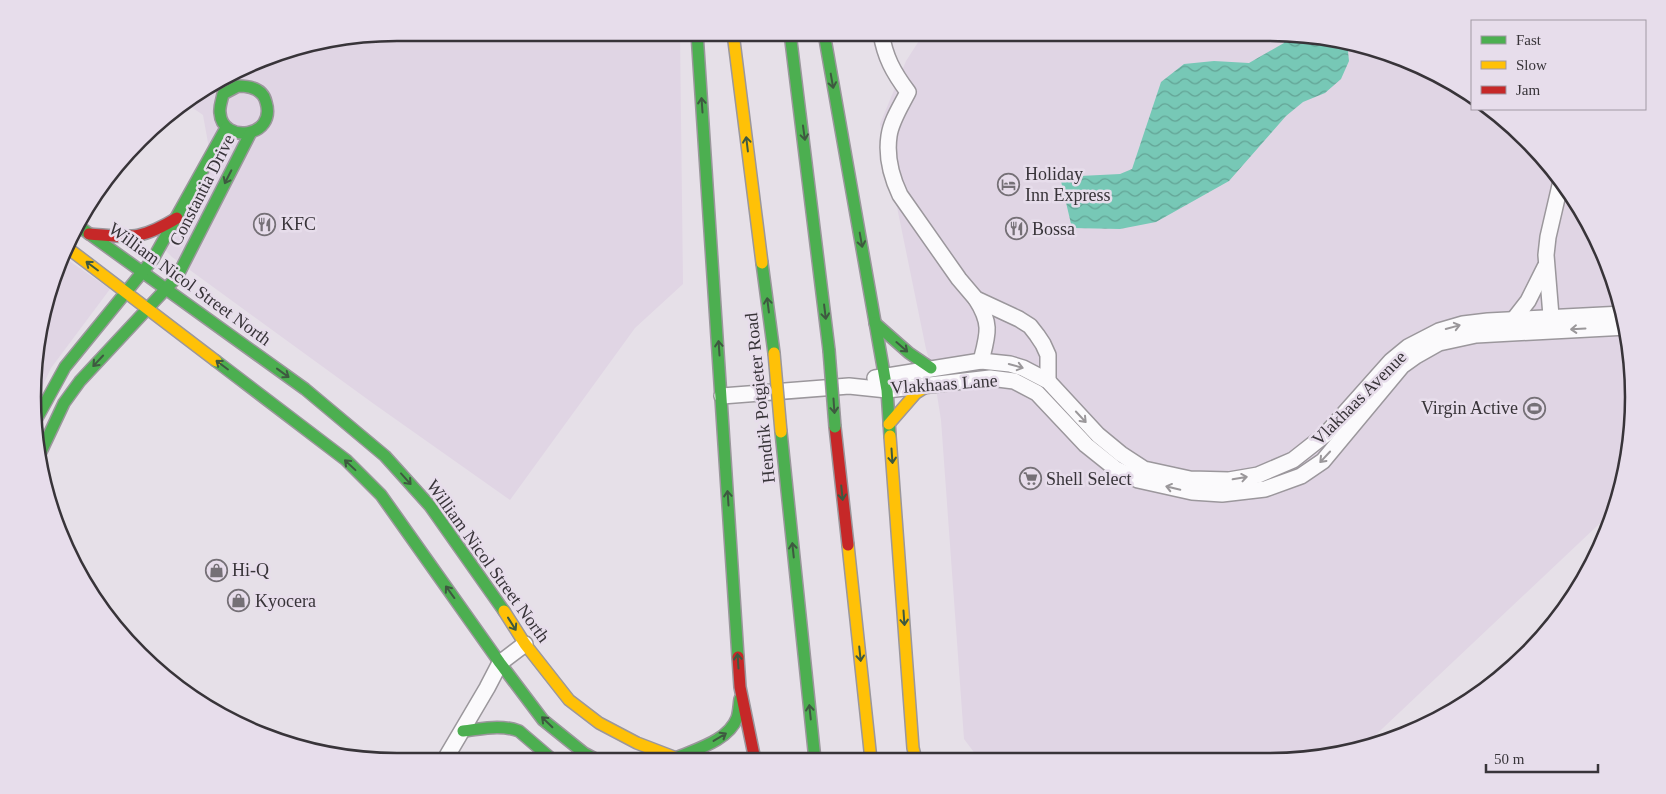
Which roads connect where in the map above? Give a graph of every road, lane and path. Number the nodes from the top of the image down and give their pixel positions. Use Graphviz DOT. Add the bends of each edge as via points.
graph roads {
  1 [pos="698,41"];
  2 [pos="734,41"];
  3 [pos="791,41"];
  4 [pos="826,41"];
  5 [pos="882,41"];
  6 [pos="250,76"];
  7 [pos="228,85"];
  8 [pos="255,89"];
  9 [pos="226,128"];
  10 [pos="250,134"];
  11 [pos="1559,191"];
  12 [pos="177,218"];
  13 [pos="83,230"];
  14 [pos="89,234"];
  15 [pos="73,251"];
  16 [pos="1546,265"];
  17 [pos="143,273"];
  18 [pos="166,289"];
  19 [pos="126,293"];
  20 [pos="976,299"];
  21 [pos="148,309"];
  22 [pos="1615,315"];
  23 [pos="1514,319"];
  24 [pos="875,323"];
  25 [pos="1551,324"];
  26 [pos="1618,326"];
  27 [pos="982,361"];
  28 [pos="931,368"];
  29 [pos="1048,381"];
  30 [pos="886,383"];
  31 [pos="927,386"];
  32 [pos="1037,393"];
  33 [pos="722,396"];
  34 [pos="42,410"];
  35 [pos="889,424"];
  36 [pos="44,445"];
  37 [pos="525,644"];
  38 [pos="500,663"];
  39 [pos="740,687"];
  40 [pos="463,731"];
  41 [pos="913,748"];
  42 [pos="449,753"];
  43 [pos="545,753"];
  44 [pos="584,753"];
  45 [pos="664,753"];
  46 [pos="691,753"];
  47 [pos="754,753"];
  48 [pos="813,753"];
  49 [pos="871,753"];
  50 [pos="914,753"];
  51 [pos="916,753"];
  33 -- 1 [label="main road, one-way"];
  48 -- 2 [label="main road, Hendrik Potgieter Road, one-way, bridge" via="774,353"];
  3 -- 49 [label="main road, one-way, bridge" via="829,350"];
  4 -- 24 [label="main road, one-way"];
  5 -- 20 [label="street" via="893,71 908,92 889,137 896,185 910,210"];
  6 -- 8 [label="main road"];
  7 -- 8 [label="main road"];
  7 -- 9 [label="main road" via="219,112"];
  8 -- 10 [label="main road" via="267,102 268,111 261,127"];
  9 -- 10 [label="main road" via="233,133"];
  9 -- 12 [label="main road, Constantia Drive"];
  10 -- 18 [label="main road, Constantia Drive, one-way" via="177,277"];
  11 -- 16 [label="street" via="1548,237"];
  12 -- 14 [label="main road" via="144,236"];
  12 -- 17 [label="main road, Constantia Drive"];
  13 -- 14 [label="main road, William Nicol Street North"];
  14 -- 17 [label="main road, William Nicol Street North"];
  19 -- 15 [label="main road, one-way"];
  16 -- 23 [label="street" via="1533,294"];
  16 -- 25 [label="street"];
  17 -- 18 [label="main road, William Nicol Street North"];
  17 -- 19 [label="main road, Constantia Drive"];
  18 -- 21 [label="main road, Constantia Drive"];
  18 -- 37 [label="main road, William Nicol Street North, one-way" via="305,389 385,456 430,506"];
  19 -- 21 [label="main road"];
  19 -- 34 [label="main road, Constantia Drive" via="65,367"];
  20 -- 27 [label="street, Vlakhaas Lane" via="987,322"];
  20 -- 29 [label="street" via="1030,326 1048,355"];
  21 -- 36 [label="main road, Constantia Drive, one-way" via="69,396"];
  38 -- 21 [label="main road, one-way" via="381,495 339,454"];
  22 -- 25 [label="street, Vlakhaas Avenue"];
  23 -- 25 [label="street, Vlakhaas Avenue"];
  29 -- 23 [label="street, Vlakhaas Avenue, one-way" via="1098,435 1144,469 1190,479 1229,480 1258,475 1293,460 1313,446 1390,361 1422,339 1463,324"];
  24 -- 28 [label="main road, one-way"];
  24 -- 30 [label="main road"];
  26 -- 25 [label="street, Vlakhaas Avenue, one-way"];
  25 -- 32 [label="street, Vlakhaas Avenue, one-way" via="1438,344 1416,356 1402,366 1323,461 1301,476 1265,489 1222,494 1182,490 1138,480 1116,469 1086,446"];
  27 -- 28 [label="street, Vlakhaas Lane"];
  27 -- 29 [label="street, Vlakhaas Lane, one-way" via="1010,364"];
  28 -- 30 [label="street, Vlakhaas Lane"];
  29 -- 32 [label="street"];
  30 -- 31 [label="street, Vlakhaas Lane"];
  30 -- 33 [label="street, Vlakhaas Lane"];
  30 -- 35 [label="main road"];
  31 -- 32 [label="street, Vlakhaas Lane" via="990,378 1014,381"];
  31 -- 35 [label="main road" via="916,393"];
  39 -- 33 [label="main road, one-way"];
  35 -- 41 [label="main road, one-way"];
  37 -- 38 [label="street"];
  37 -- 45 [label="main road, William Nicol Street North" via="570,700 599,723 636,743"];
  38 -- 40 [label="street"];
  44 -- 38 [label="main road, one-way" via="544,720"];
  46 -- 39 [label="main road, one-way" via="729,731 737,719"];
  39 -- 47 [label="main road"];
  40 -- 42 [label="street"];
  40 -- 43 [label="main road" via="513,728"];
  41 -- 50 [label="main road"];
  41 -- 51 [label="main road"];
}
